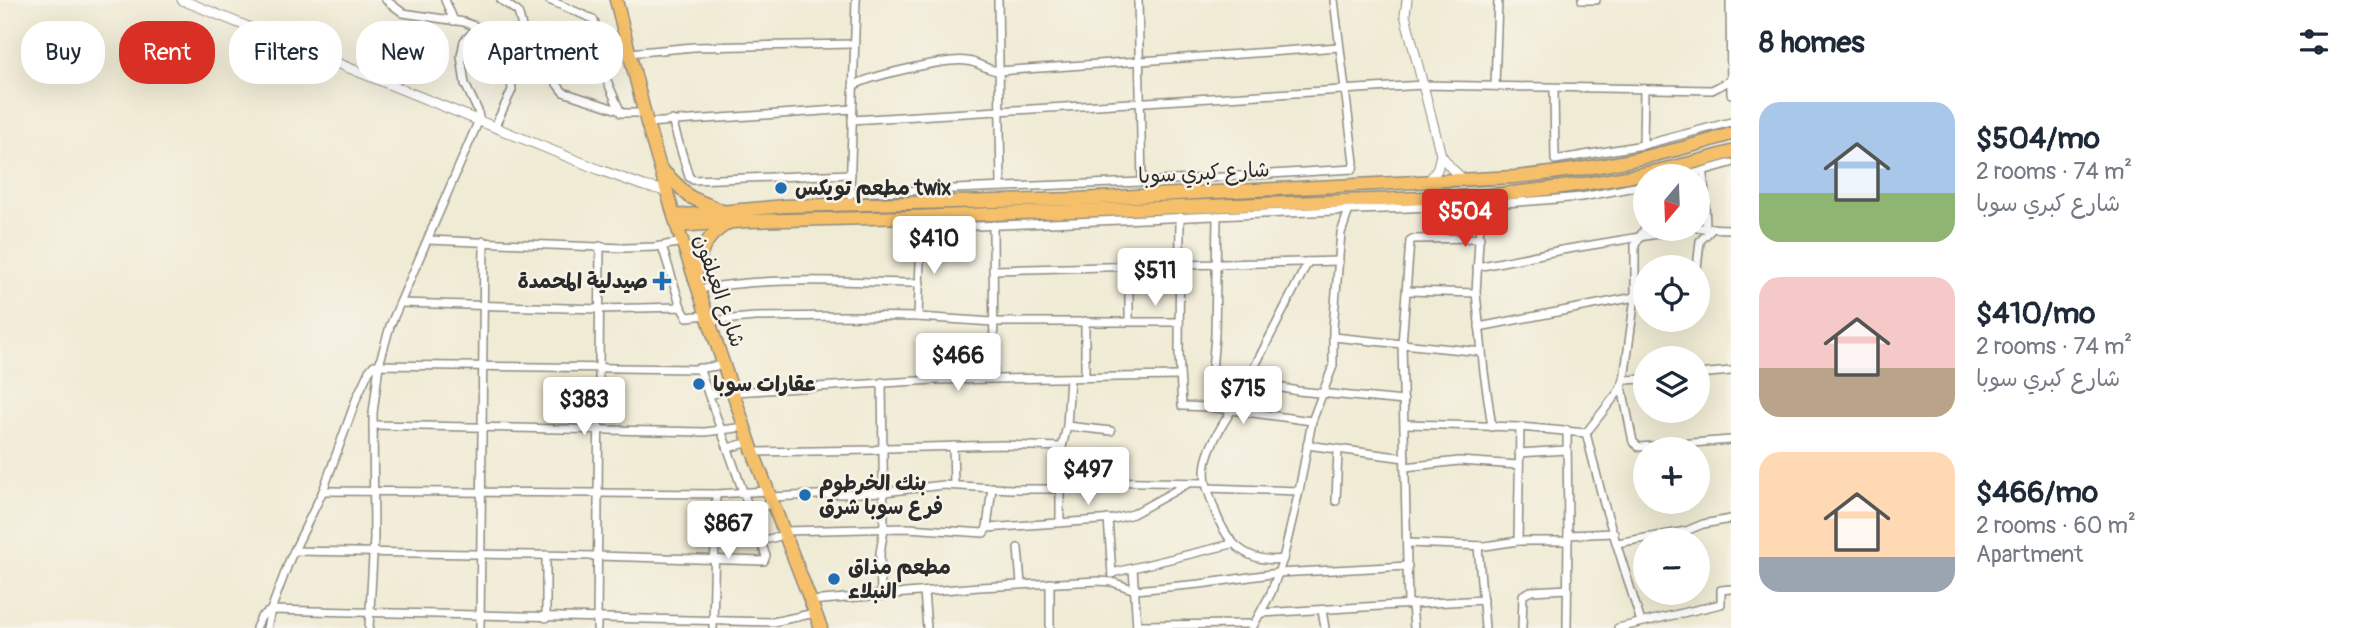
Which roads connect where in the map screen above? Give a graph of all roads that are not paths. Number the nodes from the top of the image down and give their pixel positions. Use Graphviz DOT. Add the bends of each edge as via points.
graph roads {
  1 [pos="182,0"];
  2 [pos="386,0"];
  3 [pos="446,0"];
  4 [pos="501,0"];
  5 [pos="549,0"];
  6 [pos="616,0"];
  7 [pos="856,0"];
  8 [pos="998,0"];
  9 [pos="1138,0"];
  10 [pos="1334,0"];
  11 [pos="1497,0"];
  12 [pos="1582,0"];
  13 [pos="1596,0"];
  14 [pos="1730,0"];
  15 [pos="1405,2"];
  16 [pos="1731,6"];
  17 [pos="454,21"];
  18 [pos="521,21"];
  19 [pos="594,21"];
  20 [pos="463,22"];
  21 [pos="854,44"];
  22 [pos="463,46"];
  23 [pos="1339,47"];
  24 [pos="629,53"];
  25 [pos="1139,62"];
  26 [pos="463,67"];
  27 [pos="998,71"];
  28 [pos="1731,81"];
  29 [pos="466,84"];
  30 [pos="511,84"];
  31 [pos="557,84"];
  32 [pos="609,84"];
  33 [pos="1423,85"];
  34 [pos="853,86"];
  35 [pos="1495,86"];
  36 [pos="1555,88"];
  37 [pos="1344,89"];
  38 [pos="1644,89"];
  39 [pos="1731,94"];
  40 [pos="1140,102"];
  41 [pos="852,109"];
  42 [pos="618,110"];
  43 [pos="1000,111"];
  44 [pos="646,118"];
  45 [pos="479,120"];
  46 [pos="672,120"];
  47 [pos="852,120"];
  48 [pos="1731,122"];
  49 [pos="495,126"];
  50 [pos="1731,134"];
  51 [pos="1646,151"];
  52 [pos="1731,152"];
  53 [pos="1441,155"];
  54 [pos="1649,164"];
  55 [pos="1683,164"];
  56 [pos="1731,165"];
  57 [pos="662,170"];
  58 [pos="1710,170"];
  59 [pos="1710,173"];
  60 [pos="851,174"];
  61 [pos="1633,175"];
  62 [pos="1465,180"];
  63 [pos="1142,182"];
  64 [pos="1428,182"];
  65 [pos="1001,187"];
  66 [pos="1633,189"];
  67 [pos="667,191"];
  68 [pos="850,198"];
  69 [pos="1351,205"];
  70 [pos="1481,205"];
  71 [pos="723,211"];
  72 [pos="911,211"];
  73 [pos="1216,216"];
  74 [pos="1180,217"];
  75 [pos="675,221"];
  76 [pos="731,223"];
  77 [pos="993,225"];
  78 [pos="1710,227"];
  79 [pos="1731,229"];
  80 [pos="1480,238"];
  81 [pos="1633,239"];
  82 [pos="428,240"];
  83 [pos="484,241"];
  84 [pos="683,242"];
  85 [pos="600,246"];
  86 [pos="662,246"];
  87 [pos="1339,261"];
  88 [pos="1307,262"];
  89 [pos="1215,264"];
  90 [pos="1181,265"];
  91 [pos="1129,266"];
  92 [pos="1477,267"];
  93 [pos="993,270"];
  94 [pos="697,283"];
  95 [pos="920,283"];
  96 [pos="1408,291"];
  97 [pos="1476,293"];
  98 [pos="1633,299"];
  99 [pos="401,303"];
  100 [pos="482,307"];
  101 [pos="681,307"];
  102 [pos="599,309"];
  103 [pos="1633,313"];
  104 [pos="918,317"];
  105 [pos="709,318"];
  106 [pos="1085,321"];
  107 [pos="1129,321"];
  108 [pos="993,322"];
  109 [pos="1179,322"];
  110 [pos="1479,327"];
  111 [pos="1333,337"];
  112 [pos="1402,344"];
  113 [pos="1482,352"];
  114 [pos="379,365"];
  115 [pos="724,365"];
  116 [pos="482,367"];
  117 [pos="699,368"];
  118 [pos="599,369"];
  119 [pos="1731,371"];
  120 [pos="1710,373"];
  121 [pos="1180,376"];
  122 [pos="1085,377"];
  123 [pos="1070,378"];
  124 [pos="994,379"];
  125 [pos="1247,381"];
  126 [pos="882,382"];
  127 [pos="1633,382"];
  128 [pos="1623,384"];
  129 [pos="733,391"];
  130 [pos="1321,393"];
  131 [pos="709,395"];
  132 [pos="1404,401"];
  133 [pos="1209,407"];
  134 [pos="1231,411"];
  135 [pos="1311,421"];
  136 [pos="1405,424"];
  137 [pos="373,425"];
  138 [pos="1067,426"];
  139 [pos="744,427"];
  140 [pos="1492,427"];
  141 [pos="1520,427"];
  142 [pos="482,428"];
  143 [pos="598,429"];
  144 [pos="1567,430"];
  145 [pos="722,431"];
  146 [pos="1111,431"];
  147 [pos="1586,433"];
  148 [pos="1731,440"];
  149 [pos="1307,445"];
  150 [pos="953,446"];
  151 [pos="752,447"];
  152 [pos="1062,447"];
  153 [pos="728,449"];
  154 [pos="883,449"];
  155 [pos="1338,450"];
  156 [pos="1566,450"];
  157 [pos="1519,453"];
  158 [pos="1405,458"];
  159 [pos="1519,465"];
  160 [pos="1405,467"];
  161 [pos="1189,483"];
  162 [pos="954,485"];
  163 [pos="1207,486"];
  164 [pos="992,487"];
  165 [pos="1061,489"];
  166 [pos="323,491"];
  167 [pos="373,491"];
  168 [pos="482,491"];
  169 [pos="1299,491"];
  170 [pos="598,492"];
  171 [pos="743,492"];
  172 [pos="884,492"];
  173 [pos="716,494"];
  174 [pos="770,497"];
  175 [pos="1336,501"];
  176 [pos="749,509"];
  177 [pos="1108,519"];
  178 [pos="1731,519"];
  179 [pos="1060,523"];
  180 [pos="987,528"];
  181 [pos="884,529"];
  182 [pos="783,533"];
  183 [pos="1614,533"];
  184 [pos="1568,538"];
  185 [pos="761,541"];
  186 [pos="1518,541"];
  187 [pos="1617,542"];
  188 [pos="1407,543"];
  189 [pos="1232,544"];
  190 [pos="1478,545"];
  191 [pos="1018,548"];
  192 [pos="294,551"];
  193 [pos="372,554"];
  194 [pos="481,555"];
  195 [pos="546,555"];
  196 [pos="597,555"];
  197 [pos="1283,559"];
  198 [pos="714,560"];
  199 [pos="1408,566"];
  200 [pos="1133,568"];
  201 [pos="1112,573"];
  202 [pos="1278,573"];
  203 [pos="1112,582"];
  204 [pos="1050,583"];
  205 [pos="1021,584"];
  206 [pos="1568,589"];
  207 [pos="1731,589"];
  208 [pos="1135,590"];
  209 [pos="924,592"];
  210 [pos="881,596"];
  211 [pos="1483,600"];
  212 [pos="1410,605"];
  213 [pos="812,607"];
  214 [pos="271,610"];
  215 [pos="1322,610"];
  216 [pos="369,613"];
  217 [pos="1261,613"];
  218 [pos="480,617"];
  219 [pos="546,618"];
  220 [pos="597,619"];
  221 [pos="1656,619"];
  222 [pos="1641,622"];
  223 [pos="713,624"];
  224 [pos="790,624"];
  225 [pos="1137,626"];
  226 [pos="1253,626"];
  227 [pos="256,628"];
  228 [pos="267,628"];
  229 [pos="369,628"];
  230 [pos="480,628"];
  231 [pos="597,628"];
  232 [pos="821,628"];
  233 [pos="927,628"];
  234 [pos="1050,628"];
  235 [pos="1325,628"];
  236 [pos="1414,628"];
  237 [pos="1485,628"];
  238 [pos="1522,628"];
  239 [pos="1567,628"];
  240 [pos="1618,628"];
  241 [pos="1657,628"];
  1 -- 45 [label="street"];
  2 -- 17 [label="street" via="403,13"];
  3 -- 17 [label="street"];
  4 -- 18 [label="street" via="515,8"];
  5 -- 19 [label="street"];
  6 -- 24 [label="highway, شارع العيلفون"];
  7 -- 21 [label="street"];
  8 -- 27 [label="street"];
  9 -- 25 [label="street"];
  10 -- 23 [label="street"];
  11 -- 35 [label="street"];
  12 -- 13 [label="street"];
  14 -- 16 [label="street"];
  15 -- 33 [label="street"];
  16 -- 28 [label="street"];
  17 -- 20 [label="street"];
  21 -- 24 [label="street"];
  21 -- 34 [label="street"];
  22 -- 26 [label="street"];
  23 -- 25 [label="street"];
  23 -- 37 [label="street"];
  24 -- 44 [label="highway, شارع العيلفون"];
  25 -- 27 [label="street"];
  25 -- 40 [label="street"];
  27 -- 34 [label="street" via="970,61 950,61"];
  27 -- 43 [label="street"];
  28 -- 38 [label="street" via="1712,90"];
  28 -- 39 [label="street"];
  29 -- 45 [label="street"];
  30 -- 49 [label="street"];
  31 -- 42 [label="street" via="563,92"];
  32 -- 42 [label="street"];
  33 -- 35 [label="street"];
  33 -- 37 [label="street"];
  33 -- 53 [label="street"];
  34 -- 41 [label="street"];
  35 -- 36 [label="street"];
  36 -- 38 [label="street"];
  36 -- 51 [label="street" via="1555,160"];
  37 -- 40 [label="street"];
  37 -- 63 [label="street" via="1353,169"];
  38 -- 51 [label="street"];
  40 -- 43 [label="street"];
  40 -- 63 [label="street"];
  41 -- 46 [label="street"];
  41 -- 47 [label="street"];
  42 -- 44 [label="street"];
  43 -- 47 [label="street"];
  43 -- 65 [label="street"];
  44 -- 46 [label="street"];
  44 -- 57 [label="highway, شارع العيلفون"];
  45 -- 49 [label="street"];
  45 -- 82 [label="street"];
  46 -- 60 [label="street" via="693,180"];
  47 -- 60 [label="street"];
  48 -- 51 [label="street"];
  49 -- 67 [label="street" via="600,170"];
  50 -- 51 [label="highway, شارع كبري سوبا"];
  51 -- 54 [label="highway"];
  51 -- 62 [label="highway, شارع كبري سوبا" via="1569,172"];
  52 -- 55 [label="highway, شارع كبري سوبا"];
  53 -- 62 [label="street"];
  53 -- 64 [label="street"];
  56 -- 58 [label="street"];
  56 -- 59 [label="street"];
  57 -- 67 [label="highway, شارع العيلفون"];
  57 -- 71 [label="highway" via="690,197"];
  60 -- 68 [label="street"];
  61 -- 69 [label="highway, شارع كبري سوبا" via="1548,190"];
  62 -- 64 [label="highway, شارع كبري سوبا"];
  63 -- 65 [label="street"];
  64 -- 72 [label="highway, شارع كبري سوبا"];
  65 -- 68 [label="street"];
  66 -- 70 [label="street"];
  67 -- 75 [label="highway, شارع العيلفون"];
  68 -- 71 [label="highway, شارع كبري سوبا"];
  68 -- 72 [label="highway, شارع كبري سوبا"];
  69 -- 70 [label="street"];
  69 -- 72 [label="highway, شارع كبري سوبا"];
  69 -- 73 [label="street"];
  69 -- 87 [label="street" via="1342,228"];
  70 -- 80 [label="street"];
  71 -- 75 [label="highway, شارع كبري سوبا"];
  72 -- 76 [label="highway, شارع كبري سوبا"];
  73 -- 74 [label="street"];
  73 -- 89 [label="street"];
  74 -- 77 [label="street"];
  74 -- 90 [label="street"];
  75 -- 76 [label="highway, شارع كبري سوبا"];
  75 -- 84 [label="highway, شارع العيلفون"];
  76 -- 94 [label="highway" via="708,238 700,255"];
  77 -- 93 [label="street"];
  77 -- 95 [label="street" via="923,230"];
  78 -- 79 [label="street"];
  80 -- 92 [label="street"];
  80 -- 96 [label="street" via="1410,239"];
  81 -- 92 [label="street"];
  82 -- 83 [label="street"];
  82 -- 99 [label="street"];
  83 -- 85 [label="street"];
  83 -- 100 [label="street"];
  84 -- 86 [label="street"];
  84 -- 94 [label="highway, شارع العيلفون"];
  85 -- 86 [label="street"];
  85 -- 102 [label="street"];
  86 -- 101 [label="street"];
  87 -- 88 [label="street"];
  87 -- 111 [label="street"];
  88 -- 89 [label="street"];
  88 -- 125 [label="street"];
  89 -- 90 [label="street"];
  89 -- 133 [label="street"];
  90 -- 91 [label="street"];
  90 -- 109 [label="street"];
  91 -- 93 [label="street"];
  91 -- 107 [label="street"];
  92 -- 97 [label="street"];
  93 -- 108 [label="street"];
  94 -- 95 [label="street"];
  94 -- 105 [label="highway, شارع العيلفون"];
  95 -- 104 [label="street"];
  96 -- 97 [label="street"];
  96 -- 112 [label="street"];
  97 -- 110 [label="street"];
  98 -- 110 [label="street"];
  99 -- 100 [label="street"];
  99 -- 114 [label="street"];
  100 -- 102 [label="street"];
  100 -- 116 [label="street"];
  101 -- 102 [label="street"];
  101 -- 105 [label="street" via="687,317"];
  102 -- 118 [label="street"];
  103 -- 128 [label="street"];
  104 -- 105 [label="street"];
  104 -- 108 [label="street"];
  105 -- 115 [label="highway, شارع العيلفون"];
  106 -- 107 [label="street"];
  106 -- 108 [label="street"];
  106 -- 122 [label="street"];
  107 -- 109 [label="street"];
  108 -- 124 [label="street"];
  109 -- 121 [label="street"];
  110 -- 113 [label="street"];
  111 -- 112 [label="street"];
  111 -- 130 [label="street" via="1333,366"];
  112 -- 113 [label="street"];
  112 -- 132 [label="street"];
  113 -- 140 [label="street"];
  114 -- 116 [label="street"];
  114 -- 137 [label="street"];
  114 -- 166 [label="street" via="369,370"];
  115 -- 117 [label="street"];
  115 -- 129 [label="highway, شارع العيلفون"];
  116 -- 118 [label="street"];
  116 -- 142 [label="street"];
  117 -- 118 [label="street"];
  117 -- 131 [label="street"];
  118 -- 143 [label="street"];
  119 -- 120 [label="street"];
  121 -- 122 [label="street"];
  121 -- 133 [label="street" via="1182,406"];
  122 -- 123 [label="street"];
  123 -- 124 [label="street"];
  123 -- 138 [label="street"];
  124 -- 126 [label="street"];
  125 -- 130 [label="street"];
  125 -- 134 [label="street"];
  126 -- 129 [label="street"];
  126 -- 154 [label="street"];
  127 -- 128 [label="street"];
  128 -- 147 [label="street"];
  128 -- 148 [label="street" via="1633,442 1639,447"];
  129 -- 131 [label="street"];
  129 -- 139 [label="highway, شارع العيلفون"];
  130 -- 132 [label="street"];
  130 -- 135 [label="street"];
  131 -- 145 [label="street"];
  132 -- 136 [label="street"];
  133 -- 134 [label="street"];
  134 -- 135 [label="street"];
  134 -- 163 [label="street" via="1207,461"];
  135 -- 149 [label="street"];
  136 -- 140 [label="street"];
  136 -- 158 [label="street"];
  137 -- 142 [label="street"];
  137 -- 167 [label="street"];
  138 -- 146 [label="street"];
  138 -- 152 [label="street"];
  139 -- 145 [label="street"];
  139 -- 151 [label="highway, شارع العيلفون"];
  140 -- 141 [label="street"];
  141 -- 144 [label="street"];
  141 -- 157 [label="street"];
  142 -- 143 [label="street"];
  142 -- 168 [label="street"];
  143 -- 145 [label="street"];
  143 -- 170 [label="street"];
  144 -- 147 [label="street"];
  144 -- 156 [label="street"];
  145 -- 153 [label="street"];
  147 -- 183 [label="street"];
  149 -- 155 [label="street"];
  149 -- 169 [label="street"];
  150 -- 152 [label="street"];
  150 -- 154 [label="street"];
  150 -- 162 [label="street"];
  151 -- 153 [label="street"];
  151 -- 154 [label="street"];
  151 -- 174 [label="highway, شارع العيلفون"];
  152 -- 165 [label="street"];
  153 -- 171 [label="street"];
  154 -- 172 [label="street"];
  155 -- 158 [label="street"];
  155 -- 175 [label="street"];
  156 -- 157 [label="street"];
  156 -- 184 [label="street"];
  157 -- 159 [label="street"];
  158 -- 160 [label="street"];
  159 -- 160 [label="street" via="1459,461"];
  159 -- 186 [label="street"];
  160 -- 188 [label="street"];
  161 -- 163 [label="street"];
  161 -- 165 [label="street" via="1087,481"];
  161 -- 177 [label="street" via="1133,514"];
  162 -- 164 [label="street"];
  162 -- 172 [label="street"];
  163 -- 169 [label="street"];
  163 -- 189 [label="street"];
  164 -- 165 [label="street"];
  164 -- 180 [label="street"];
  165 -- 179 [label="street"];
  166 -- 167 [label="street"];
  166 -- 192 [label="street"];
  167 -- 168 [label="street"];
  167 -- 193 [label="street"];
  168 -- 170 [label="street"];
  168 -- 194 [label="street"];
  169 -- 197 [label="street"];
  170 -- 173 [label="street"];
  170 -- 196 [label="street"];
  171 -- 173 [label="street"];
  171 -- 174 [label="street"];
  171 -- 176 [label="street"];
  172 -- 174 [label="street"];
  172 -- 181 [label="street"];
  173 -- 198 [label="street"];
  174 -- 176 [label="street"];
  174 -- 182 [label="highway, شارع العيلفون"];
  176 -- 185 [label="street"];
  177 -- 179 [label="street"];
  177 -- 201 [label="street"];
  178 -- 187 [label="street"];
  179 -- 180 [label="street"];
  180 -- 181 [label="street" via="985,533"];
  181 -- 182 [label="street"];
  181 -- 210 [label="street"];
  182 -- 185 [label="street"];
  182 -- 213 [label="highway, شارع العيلفون"];
  183 -- 184 [label="street"];
  183 -- 187 [label="street"];
  184 -- 186 [label="street"];
  184 -- 206 [label="street"];
  185 -- 198 [label="street" via="767,557 764,561"];
  186 -- 190 [label="street"];
  187 -- 222 [label="street"];
  188 -- 190 [label="street"];
  188 -- 199 [label="street"];
  189 -- 197 [label="street" via="1258,557"];
  189 -- 200 [label="street"];
  190 -- 211 [label="street"];
  191 -- 205 [label="street"];
  192 -- 193 [label="street"];
  192 -- 214 [label="street"];
  193 -- 194 [label="street"];
  193 -- 216 [label="street"];
  194 -- 195 [label="street"];
  194 -- 218 [label="street"];
  195 -- 196 [label="street"];
  195 -- 219 [label="street"];
  196 -- 198 [label="street"];
  196 -- 220 [label="street"];
  197 -- 202 [label="street"];
  198 -- 223 [label="street"];
  199 -- 202 [label="street"];
  199 -- 212 [label="street"];
  200 -- 201 [label="street"];
  200 -- 208 [label="street"];
  201 -- 203 [label="street"];
  202 -- 208 [label="street"];
  202 -- 217 [label="street"];
  203 -- 204 [label="street"];
  203 -- 208 [label="street"];
  204 -- 205 [label="street"];
  204 -- 234 [label="street"];
  205 -- 209 [label="street"];
  206 -- 238 [label="street" via="1523,595"];
  206 -- 239 [label="street"];
  207 -- 221 [label="street" via="1721,590 1721,604"];
  208 -- 225 [label="street"];
  209 -- 210 [label="street"];
  209 -- 233 [label="street"];
  210 -- 213 [label="street"];
  211 -- 212 [label="street"];
  211 -- 237 [label="street"];
  212 -- 215 [label="street"];
  212 -- 236 [label="street"];
  213 -- 224 [label="street"];
  213 -- 232 [label="highway, شارع العيلفون"];
  214 -- 216 [label="street"];
  214 -- 227 [label="street"];
  214 -- 228 [label="street"];
  215 -- 217 [label="street"];
  215 -- 235 [label="street"];
  216 -- 218 [label="street"];
  216 -- 229 [label="street"];
  217 -- 226 [label="street"];
  218 -- 219 [label="street"];
  218 -- 230 [label="street"];
  219 -- 220 [label="street"];
  220 -- 223 [label="street"];
  220 -- 231 [label="street"];
  221 -- 222 [label="street"];
  221 -- 241 [label="street"];
  222 -- 240 [label="street"];
  223 -- 224 [label="street"];
  225 -- 226 [label="street"];
}
